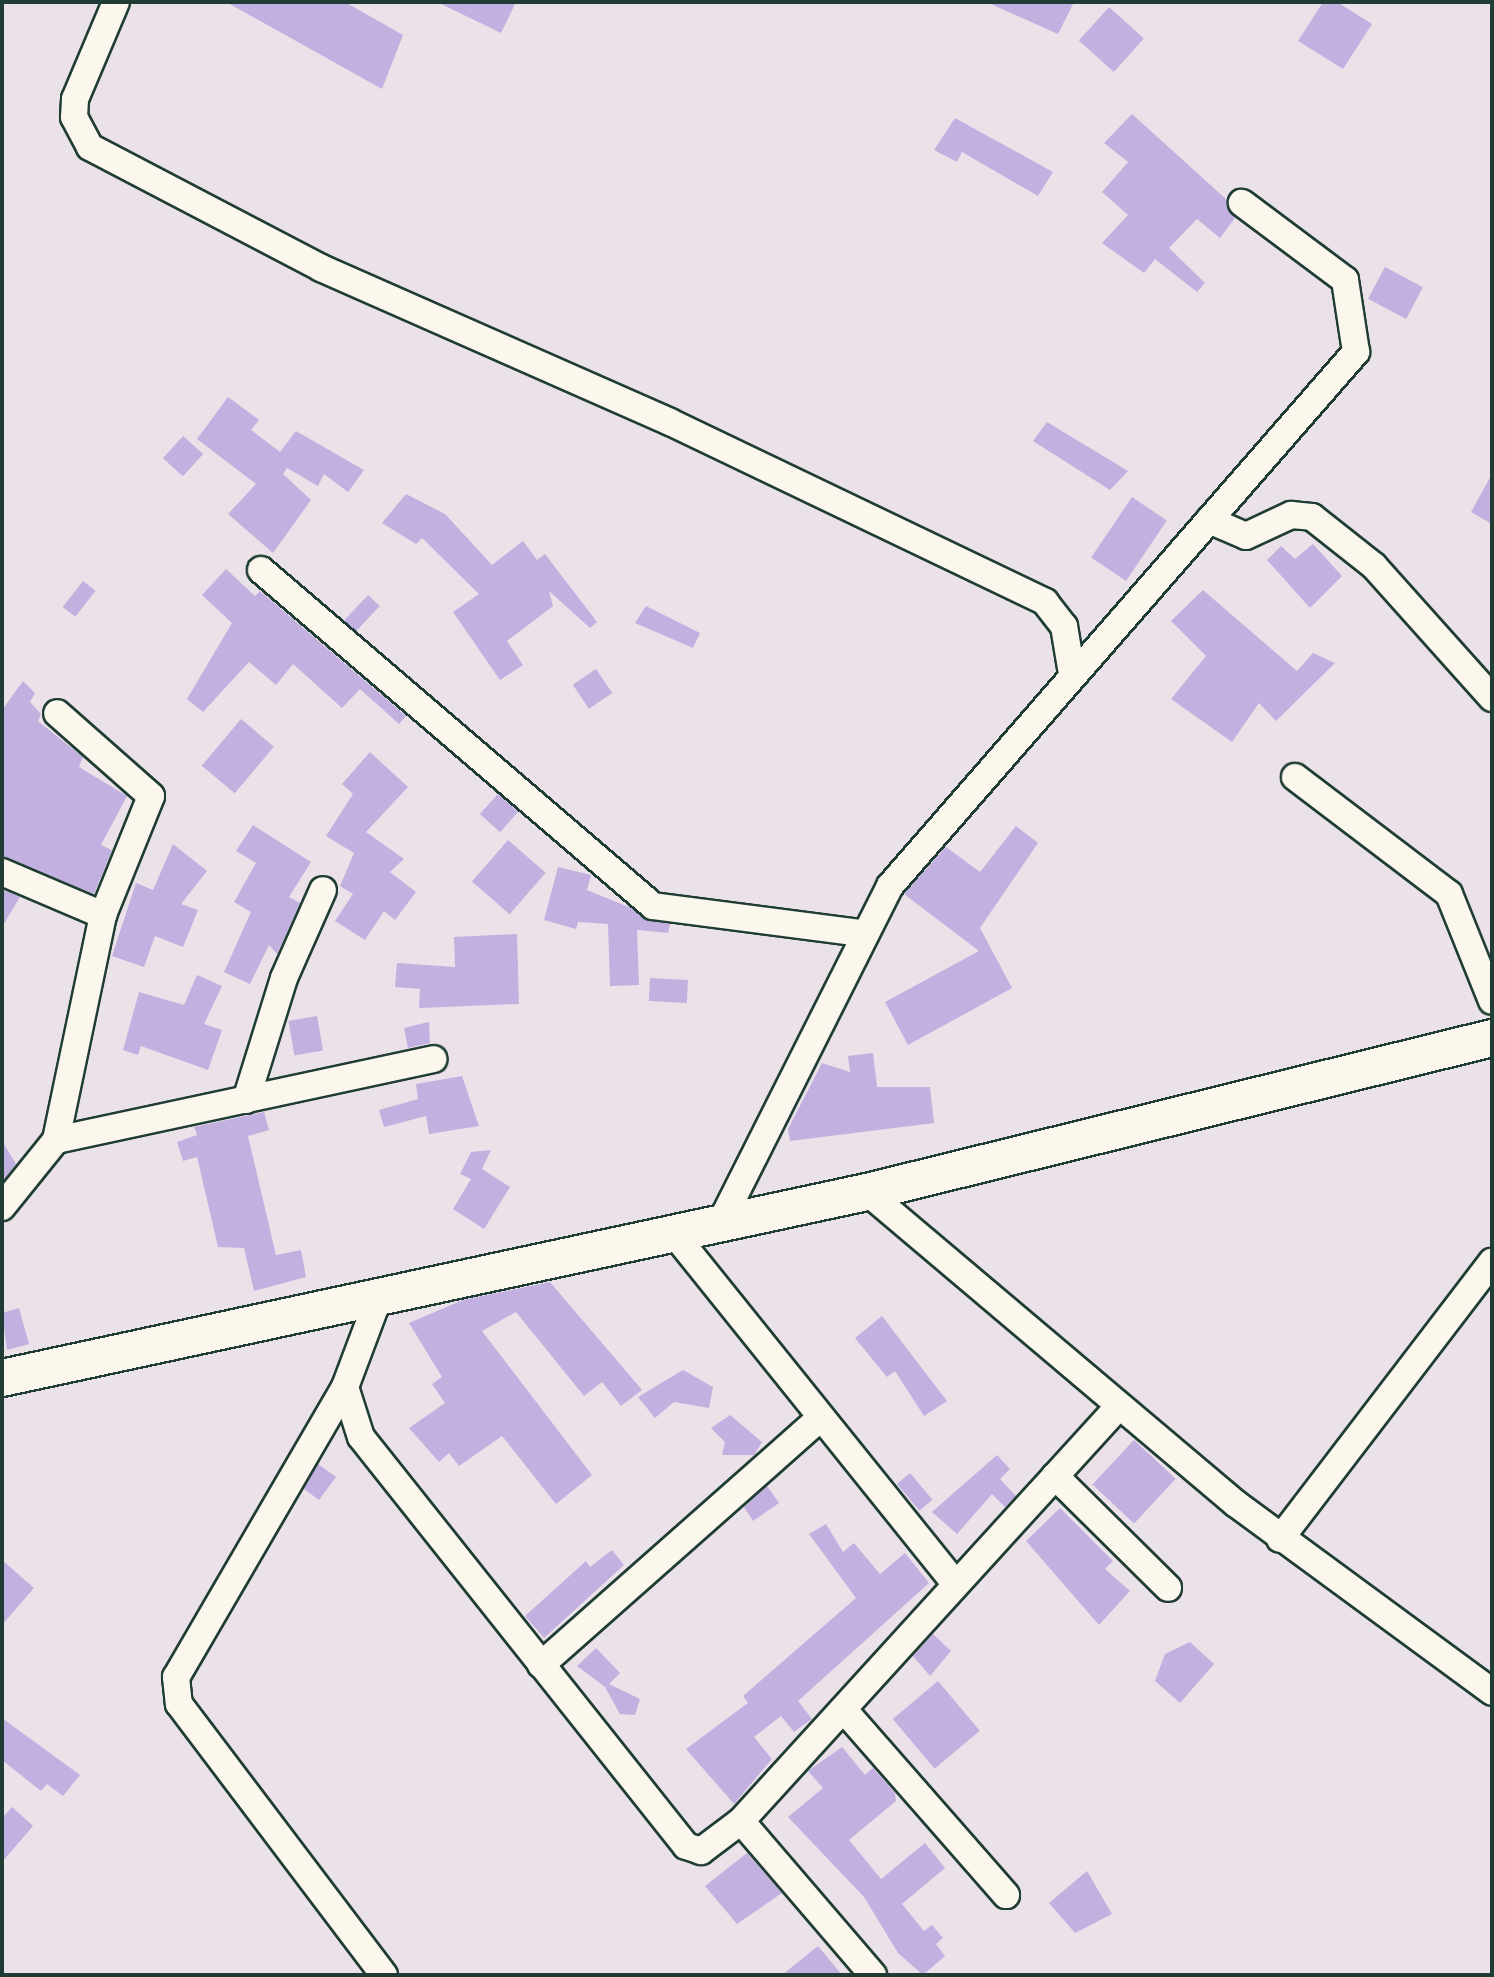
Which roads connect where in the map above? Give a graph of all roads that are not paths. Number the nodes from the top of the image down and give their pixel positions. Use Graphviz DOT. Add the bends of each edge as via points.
graph roads {
  1 [pos="116,2"];
  2 [pos="1242,203"];
  3 [pos="1209,520"];
  4 [pos="261,570"];
  5 [pos="1072,674"];
  6 [pos="1492,698"];
  7 [pos="57,713"];
  8 [pos="1295,777"];
  9 [pos="2,872"];
  10 [pos="323,890"];
  11 [pos="103,915"];
  12 [pos="860,933"];
  13 [pos="1492,1001"];
  14 [pos="1492,1038"];
  15 [pos="433,1059"];
  16 [pos="246,1100"];
  17 [pos="56,1140"];
  18 [pos="867,1192"];
  19 [pos="2,1207"];
  20 [pos="721,1222"];
  21 [pos="675,1235"];
  22 [pos="1492,1262"];
  23 [pos="380,1294"];
  24 [pos="2,1378"];
  25 [pos="345,1387"];
  26 [pos="1119,1406"];
  27 [pos="818,1420"];
  28 [pos="1055,1476"];
  29 [pos="1280,1539"];
  30 [pos="955,1583"];
  31 [pos="1168,1588"];
  32 [pos="541,1665"];
  33 [pos="1492,1692"];
  34 [pos="844,1710"];
  35 [pos="741,1821"];
  36 [pos="1006,1895"];
  37 [pos="384,1975"];
  38 [pos="873,1975"];
  1 -- 5 [label="street" via="75,99 74,117 90,147 312,264 670,422 1045,602 1064,626"];
  2 -- 3 [label="street" via="1345,280 1356,352"];
  3 -- 5 [label="street"];
  3 -- 6 [label="street" via="1246,536 1291,515 1312,517 1374,566"];
  4 -- 12 [label="street" via="653,906"];
  5 -- 12 [label="street" via="930,832"];
  7 -- 11 [label="street" via="151,796"];
  8 -- 13 [label="street" via="1449,894"];
  9 -- 11 [label="street"];
  10 -- 16 [label="street" via="275,1002"];
  11 -- 17 [label="street"];
  12 -- 20 [label="street"];
  14 -- 18 [label="street"];
  15 -- 16 [label="street"];
  16 -- 17 [label="street"];
  17 -- 19 [label="street"];
  18 -- 20 [label="street"];
  18 -- 26 [label="street"];
  20 -- 21 [label="street"];
  21 -- 23 [label="street"];
  21 -- 27 [label="street"];
  22 -- 29 [label="street"];
  23 -- 24 [label="street"];
  23 -- 25 [label="street"];
  25 -- 32 [label="street" via="361,1437"];
  25 -- 37 [label="street" via="176,1677 179,1704"];
  26 -- 28 [label="street"];
  26 -- 29 [label="street"];
  27 -- 30 [label="street"];
  27 -- 32 [label="street"];
  28 -- 30 [label="street"];
  28 -- 31 [label="street"];
  29 -- 33 [label="street"];
  30 -- 34 [label="street"];
  32 -- 35 [label="street" via="686,1846 714,1847"];
  34 -- 35 [label="street"];
  34 -- 36 [label="street"];
  35 -- 38 [label="street"];
}
